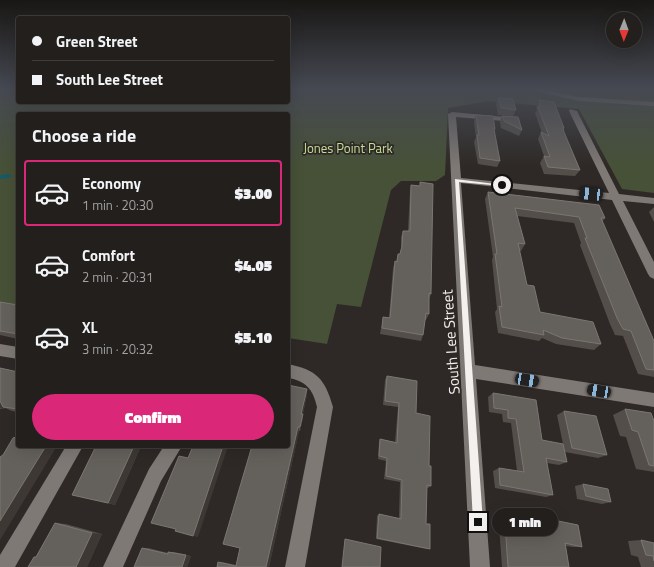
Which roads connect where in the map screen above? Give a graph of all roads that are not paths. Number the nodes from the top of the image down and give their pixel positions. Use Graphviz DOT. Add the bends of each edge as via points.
graph roads {
  1 [pos="452,114"];
  2 [pos="457,114"];
  3 [pos="575,114"];
  4 [pos="516,120"];
  5 [pos="456,180"];
  6 [pos="614,197"];
  7 [pos="654,201"];
  8 [pos="654,274"];
  9 [pos="0,350"];
  10 [pos="16,353"];
  11 [pos="469,371"];
  12 [pos="295,372"];
  13 [pos="654,400"];
  14 [pos="74,448"];
  15 [pos="173,448"];
  16 [pos="4,567"];
  17 [pos="113,567"];
  18 [pos="295,567"];
  19 [pos="480,567"];
  1 -- 5 [label="street, South Lee Street"];
  2 -- 4 [label="street, South Lee Street"];
  3 -- 6 [label="street"];
  5 -- 6 [label="street"];
  5 -- 11 [label="street, South Lee Street"];
  6 -- 7 [label="street"];
  6 -- 8 [label="street"];
  9 -- 10 [label="street"];
  11 -- 13 [label="street"];
  11 -- 19 [label="street, South Lee Street"];
  12 -- 18 [label="street" via="313,380 322,391 325,407"];
  14 -- 16 [label="street"];
  15 -- 17 [label="street" via="155,475"];
}
